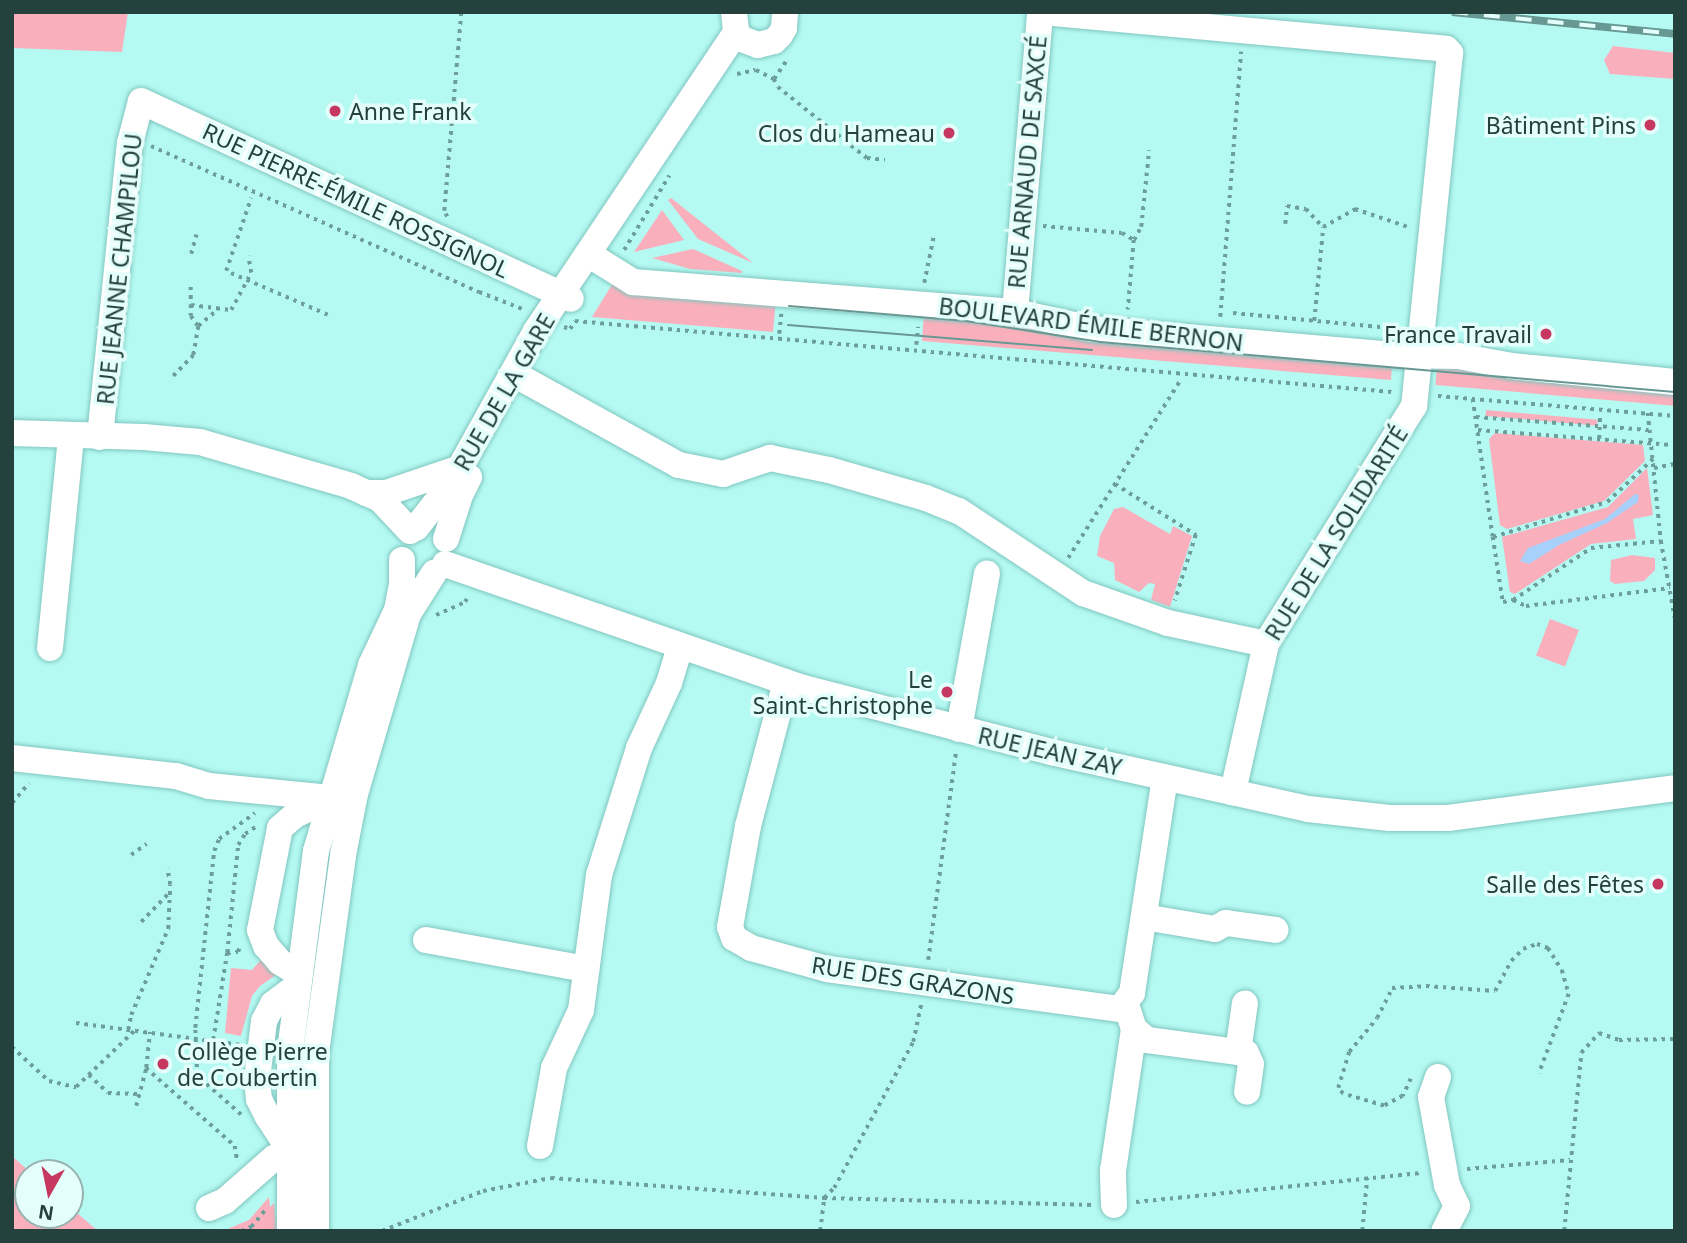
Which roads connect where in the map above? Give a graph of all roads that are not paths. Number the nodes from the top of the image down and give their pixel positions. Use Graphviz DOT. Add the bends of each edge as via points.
graph roads {
  1 [pos="785,12"];
  2 [pos="1041,12"];
  3 [pos="740,29"];
  4 [pos="141,101"];
  5 [pos="598,261"];
  6 [pos="572,306"];
  7 [pos="1015,313"];
  8 [pos="1418,356"];
  9 [pos="523,379"];
  10 [pos="1675,382"];
  11 [pos="12,433"];
  12 [pos="71,436"];
  13 [pos="100,437"];
  14 [pos="460,468"];
  15 [pos="366,493"];
  16 [pos="413,529"];
  17 [pos="442,558"];
  18 [pos="402,560"];
  19 [pos="987,573"];
  20 [pos="1266,644"];
  21 [pos="680,647"];
  22 [pos="50,648"];
  23 [pos="786,682"];
  24 [pos="958,734"];
  25 [pos="12,758"];
  26 [pos="1164,778"];
  27 [pos="1675,788"];
  28 [pos="1233,792"];
  29 [pos="332,798"];
  30 [pos="1144,917"];
  31 [pos="1276,930"];
  32 [pos="426,940"];
  33 [pos="586,969"];
  34 [pos="298,979"];
  35 [pos="1245,1003"];
  36 [pos="1130,1017"];
  37 [pos="1238,1052"];
  38 [pos="1426,1075"];
  39 [pos="1247,1092"];
  40 [pos="540,1146"];
  41 [pos="289,1151"];
  42 [pos="1114,1205"];
  43 [pos="209,1208"];
  44 [pos="290,1231"];
  45 [pos="316,1231"];
  46 [pos="1444,1231"];
  1 -- 3 [label="street, RUE DE LA GARE" via="784,28 774,41 758,45"];
  2 -- 7 [label="street, RUE ARNAUD DE SAXCÉ"];
  2 -- 8 [label="street, RUE DE LA SOLIDARITÉ" via="1446,50 1450,54"];
  3 -- 5 [label="street, RUE DE LA GARE" via="727,59"];
  4 -- 6 [label="street, RUE PIERRE-ÉMILE ROSSIGNOL" via="446,242"];
  4 -- 13 [label="street, RUE JEANNE CHAMPILOU" via="130,143"];
  5 -- 6 [label="street, RUE DE LA GARE"];
  5 -- 7 [label="street, BOULEVARD ÉMILE BERNON" via="633,282"];
  6 -- 9 [label="street, RUE DE LA GARE"];
  6 -- 14 [label="street, RUE DE LA GARE" via="536,331"];
  7 -- 8 [label="street, BOULEVARD ÉMILE BERNON" via="1092,329"];
  8 -- 10 [label="street, BOULEVARD ÉMILE BERNON" via="1458,356 1512,366"];
  8 -- 20 [label="street, RUE DE LA SOLIDARITÉ" via="1414,406"];
  9 -- 17 [label="street, RUE DE LA GARE" via="463,488"];
  9 -- 20 [label="street" via="692,469 723,474 770,458 926,498 959,511 1083,593 1168,623"];
  11 -- 12 [label="street"];
  12 -- 13 [label="street"];
  12 -- 22 [label="street"];
  13 -- 15 [label="street" via="200,442"];
  14 -- 15 [label="street" via="386,493"];
  14 -- 16 [label="street, RUE DE LA GARE" via="433,509"];
  15 -- 16 [label="street" via="380,499"];
  16 -- 17 [label="street" via="436,529"];
  16 -- 18 [label="street" via="401,545"];
  17 -- 18 [label="street" via="427,575 413,571"];
  17 -- 21 [label="street, RUE JEAN ZAY"];
  17 -- 45 [label="street, RUE DE LA GARE" via="408,614 355,794 343,855 316,1052"];
  18 -- 29 [label="street" via="397,610 371,665"];
  19 -- 24 [label="street"];
  20 -- 28 [label="street, RUE DE LA SOLIDARITÉ"];
  21 -- 23 [label="street, RUE JEAN ZAY"];
  21 -- 33 [label="street" via="639,748 599,875"];
  23 -- 24 [label="street, RUE JEAN ZAY"];
  23 -- 36 [label="street, RUE DES GRAZONS" via="730,912 734,938 751,948 828,969"];
  24 -- 26 [label="street, RUE JEAN ZAY"];
  25 -- 29 [label="street"];
  26 -- 28 [label="street, RUE JEAN ZAY"];
  26 -- 30 [label="street"];
  27 -- 28 [label="street, RUE JEAN ZAY" via="1436,818 1308,809"];
  29 -- 34 [label="street" via="316,851"];
  29 -- 34 [label="street" via="279,828 260,930 266,946"];
  30 -- 31 [label="street" via="1215,929 1226,923"];
  30 -- 36 [label="street"];
  32 -- 33 [label="street"];
  33 -- 40 [label="street" via="576,1026 554,1068"];
  34 -- 41 [label="street" via="290,1051"];
  35 -- 37 [label="street"];
  36 -- 37 [label="street" via="1147,1040"];
  36 -- 42 [label="street" via="1113,1171"];
  37 -- 39 [label="street" via="1250,1059"];
  38 -- 46 [label="street" via="1444,1171 1457,1206"];
  41 -- 43 [label="street"];
  41 -- 44 [label="street"];
}
